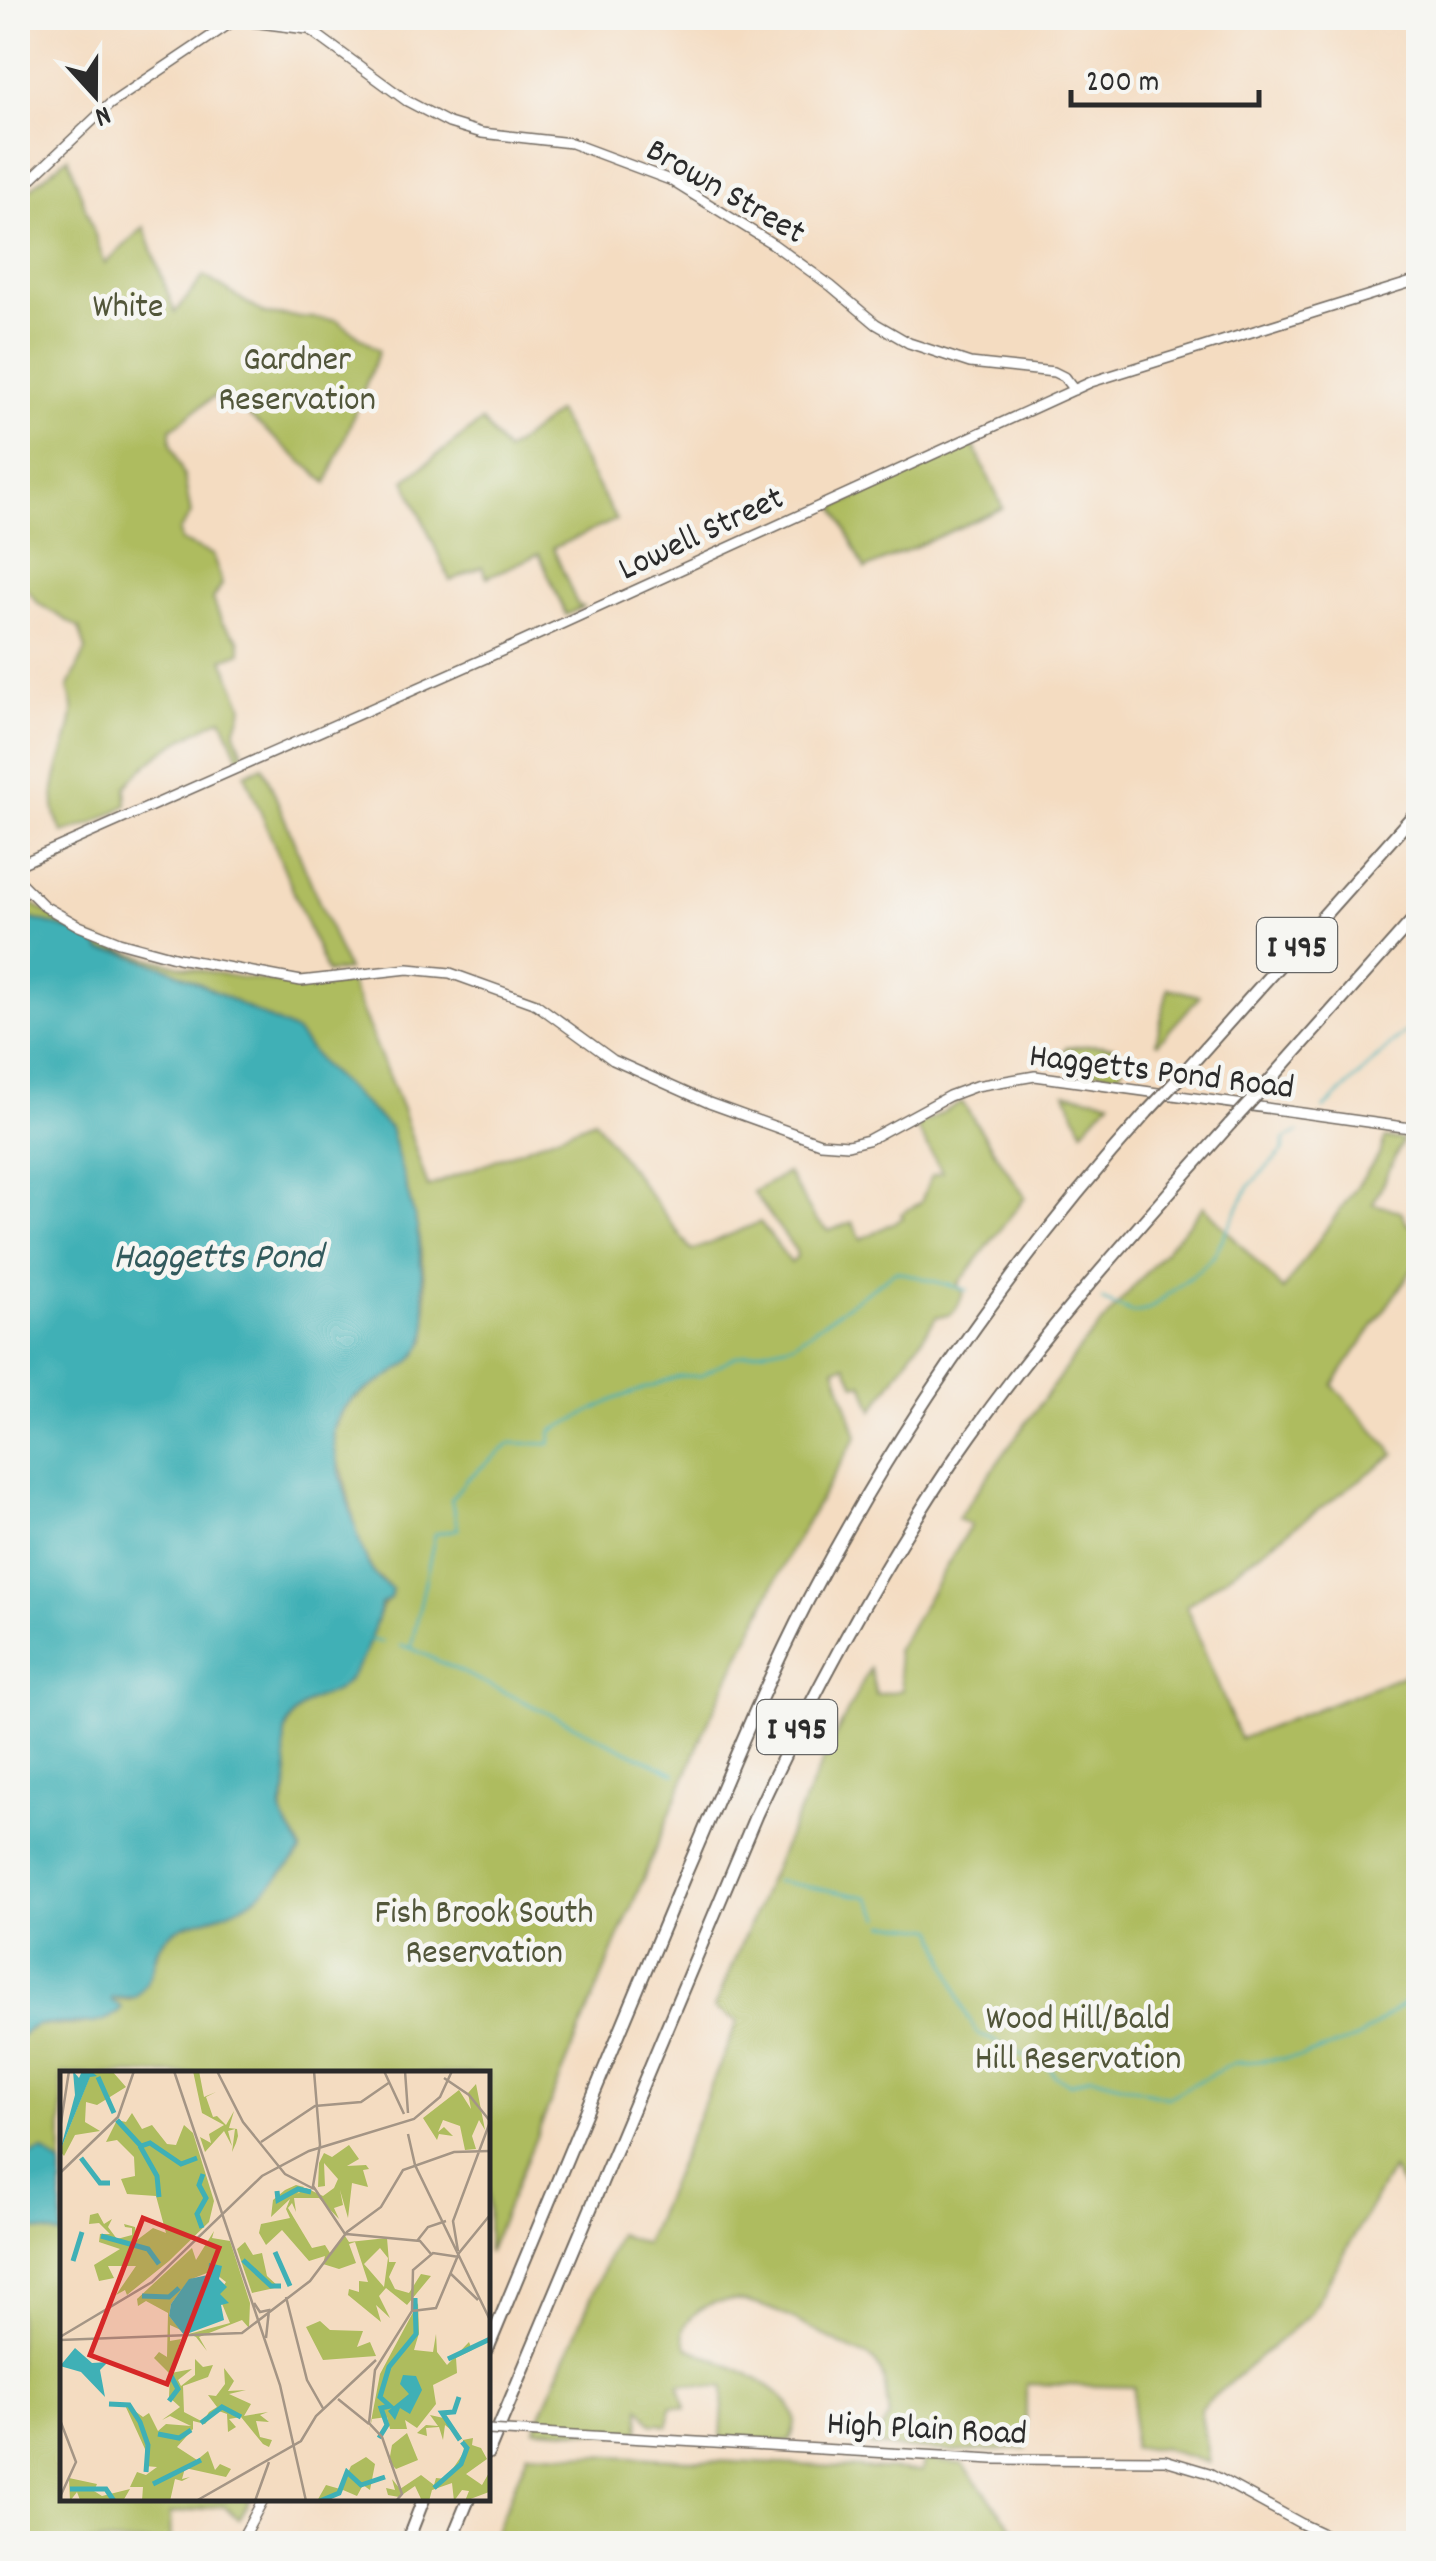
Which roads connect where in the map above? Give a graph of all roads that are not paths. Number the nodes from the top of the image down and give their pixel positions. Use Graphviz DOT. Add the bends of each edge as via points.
graph roads {
  1 [pos="294,18"];
  2 [pos="236,19"];
  3 [pos="310,29"];
  4 [pos="18,191"];
  5 [pos="1418,280"];
  6 [pos="1074,390"];
  7 [pos="1418,810"];
  8 [pos="18,865"];
  9 [pos="18,880"];
  10 [pos="1418,914"];
  11 [pos="1418,1129"];
  12 [pos="490,2343"];
  13 [pos="490,2430"];
  14 [pos="490,2448"];
  15 [pos="262,2501"];
  16 [pos="423,2501"];
  17 [pos="468,2501"];
  18 [pos="239,2544"];
  19 [pos="406,2544"];
  20 [pos="450,2544"];
  21 [pos="1345,2544"];
  1 -- 3 [label="street, Brown Street"];
  2 -- 3 [label="street"];
  2 -- 4 [label="street" via="110,104"];
  3 -- 6 [label="street, Brown Street" via="407,101 450,123 564,141 670,180 910,343 970,363 1054,372"];
  5 -- 6 [label="street, Lowell Street"];
  6 -- 8 [label="street, Lowell Street"];
  7 -- 12 [label="highway, I 495, bridge" via="1088,1178 983,1315 877,1477 742,1737"];
  9 -- 11 [label="street, Haggetts Pond Road" via="44,906 79,926 178,958 302,981 408,969 450,973 536,1004 613,1060 820,1143 868,1140 949,1096 1034,1076"];
  10 -- 14 [label="highway, I 495, bridge" via="1090,1280 957,1455 864,1606 756,1815"];
  13 -- 21 [label="street, High Plain Road, bridge" via="993,2459 1165,2460 1209,2473"];
  15 -- 18 [label="street"];
  16 -- 19 [label="highway"];
  17 -- 20 [label="highway"];
}
